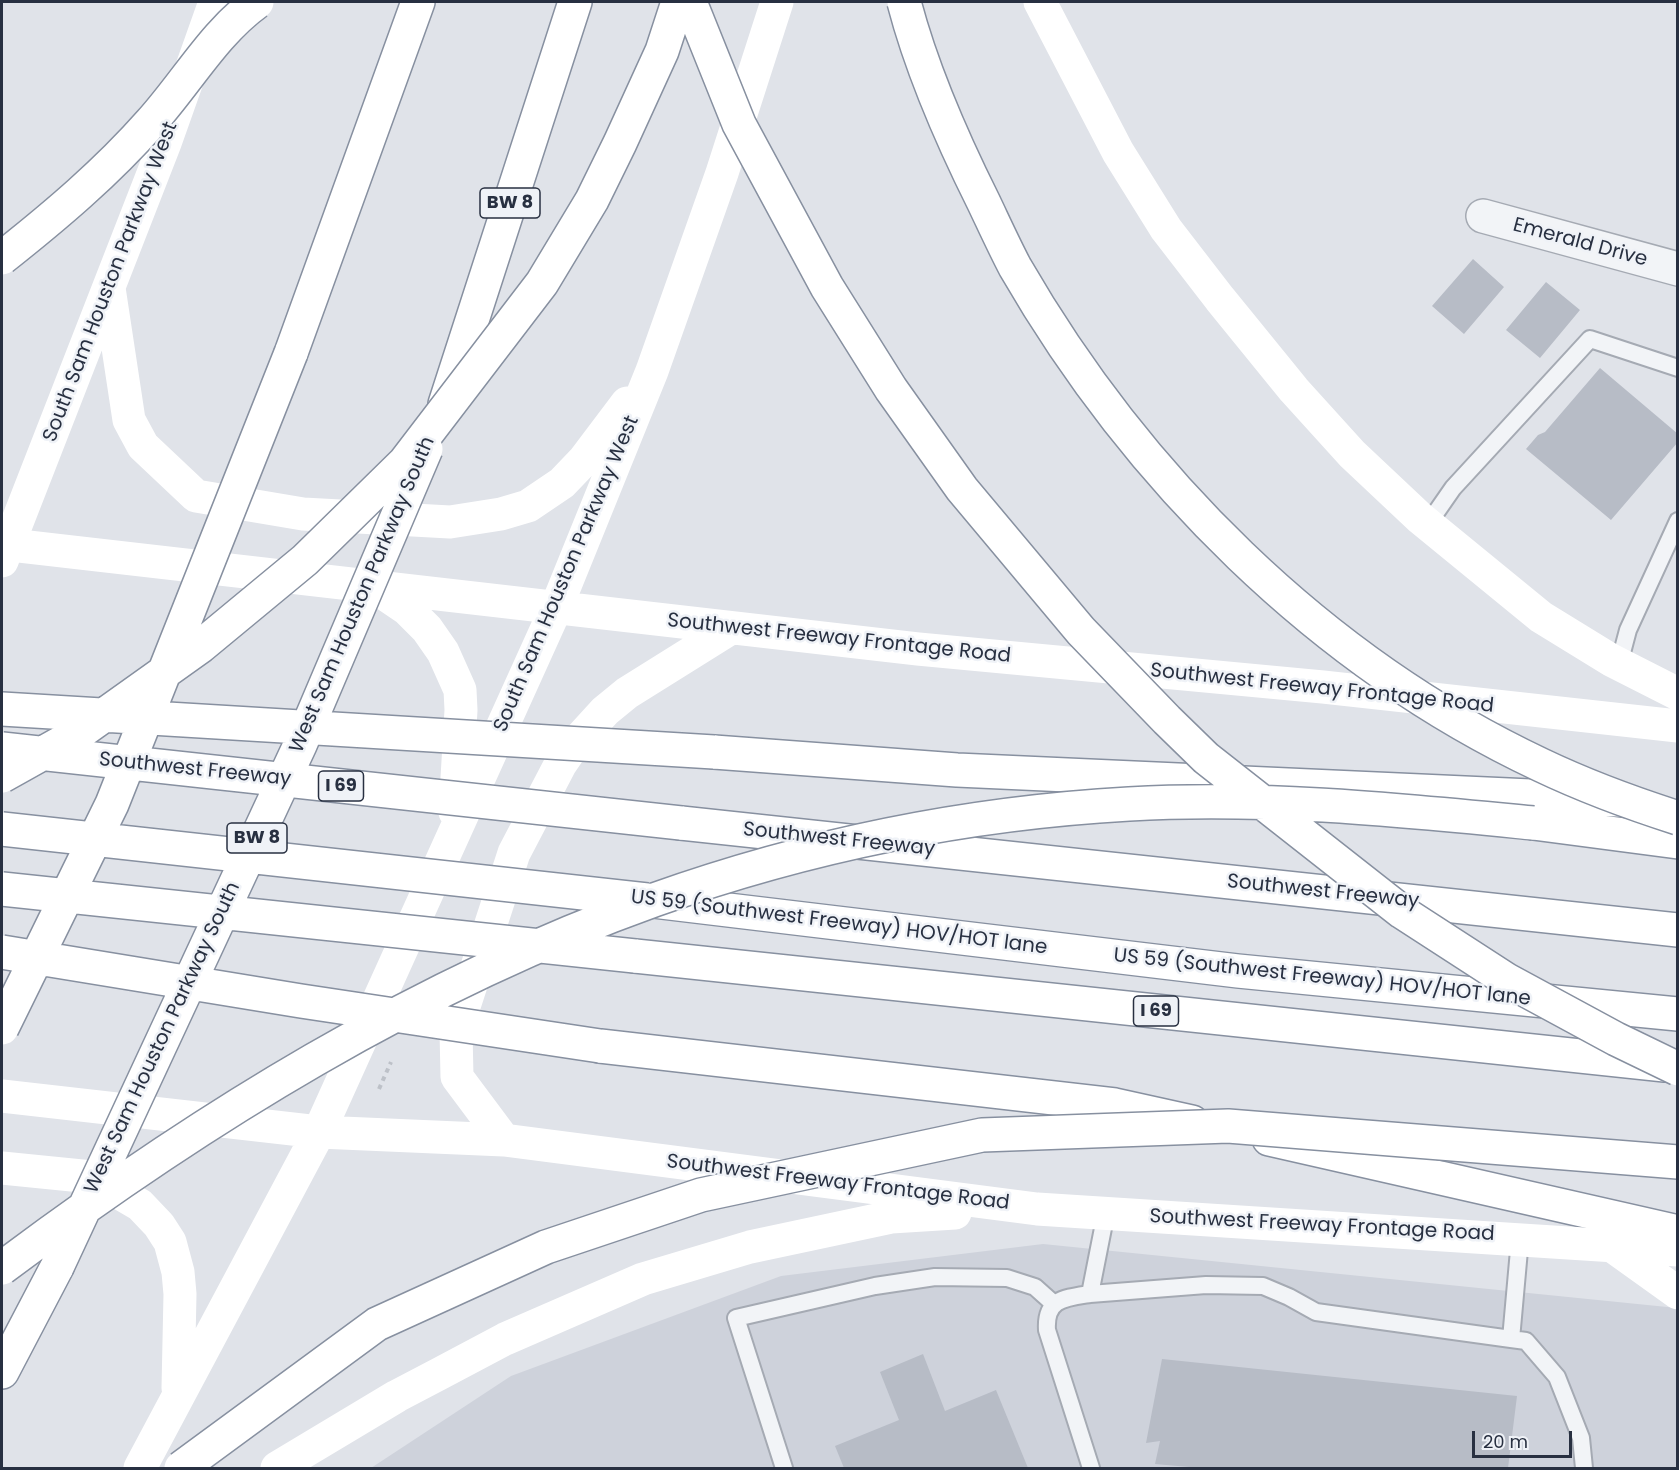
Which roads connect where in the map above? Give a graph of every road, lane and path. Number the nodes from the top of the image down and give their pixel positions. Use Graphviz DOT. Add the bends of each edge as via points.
graph roads {
  1 [pos="216,2"];
  2 [pos="257,2"];
  3 [pos="418,2"];
  4 [pos="575,2"];
  5 [pos="678,2"];
  6 [pos="690,2"];
  7 [pos="777,2"];
  8 [pos="904,2"];
  9 [pos="1040,2"];
  10 [pos="1483,216"];
  11 [pos="2,258"];
  12 [pos="1677,270"];
  13 [pos="109,288"];
  14 [pos="1677,368"];
  15 [pos="652,371"];
  16 [pos="1677,521"];
  17 [pos="1428,524"];
  18 [pos="4,550"];
  19 [pos="374,586"];
  20 [pos="556,608"];
  21 [pos="732,628"];
  22 [pos="1619,663"];
  23 [pos="1677,694"];
  24 [pos="2,709"];
  25 [pos="1677,726"];
  26 [pos="2,749"];
  27 [pos="2,776"];
  28 [pos="1677,803"];
  29 [pos="1677,819"];
  30 [pos="2,830"];
  31 [pos="454,832"];
  32 [pos="1677,842"];
  33 [pos="2,888"];
  34 [pos="1677,930"];
  35 [pos="2,952"];
  36 [pos="1677,1014"];
  37 [pos="2,1028"];
  38 [pos="1677,1067"];
  39 [pos="2,1096"];
  40 [pos="319,1132"];
  41 [pos="504,1140"];
  42 [pos="1677,1162"];
  43 [pos="2,1168"];
  44 [pos="1037,1209"];
  45 [pos="1106,1213"];
  46 [pos="1677,1232"];
  47 [pos="1520,1239"];
  48 [pos="1610,1244"];
  49 [pos="1677,1250"];
  50 [pos="2,1268"];
  51 [pos="1677,1293"];
  52 [pos="1090,1294"];
  53 [pos="1054,1304"];
  54 [pos="1511,1339"];
  55 [pos="2,1371"];
  56 [pos="177,1395"];
  57 [pos="140,1468"];
  58 [pos="181,1468"];
  59 [pos="277,1468"];
  60 [pos="784,1468"];
  61 [pos="1091,1468"];
  62 [pos="1584,1468"];
  1 -- 13 [label="main road, South Sam Houston Parkway West"];
  2 -- 11 [label="main road, bridge" via="236,17 153,121 107,171"];
  3 -- 37 [label="main road, bridge" via="291,353 112,804"];
  4 -- 55 [label="main road, West Sam Houston Parkway South / BW 8, bridge" via="445,404 300,745 57,1267"];
  5 -- 27 [label="main road, bridge" via="662,51 592,200 542,283 405,462 305,560 201,646 79,733"];
  6 -- 38 [label="main road, bridge" via="739,124 827,287 891,389 962,489 1081,631 1206,758 1402,912 1507,980"];
  7 -- 15 [label="main road, South Sam Houston Parkway West"];
  8 -- 29 [label="main road, bridge" via="958,150 1014,264 1106,406 1228,546 1318,625 1414,694 1473,730 1604,792"];
  9 -- 17 [label="main road" via="1118,152 1166,229 1294,390 1352,454"];
  10 -- 12 [label="street, Emerald Drive"];
  13 -- 15 [label="main road" via="129,420 143,446 196,496 303,514 450,522 528,506 562,483 584,460"];
  13 -- 18 [label="main road, South Sam Houston Parkway West"];
  14 -- 17 [label="lane" via="1590,339 1453,488"];
  15 -- 20 [label="main road, South Sam Houston Parkway West"];
  16 -- 22 [label="lane" via="1628,630"];
  17 -- 22 [label="main road" via="1541,617"];
  18 -- 19 [label="main road, Southwest Freeway Frontage Road"];
  19 -- 20 [label="main road, Southwest Freeway Frontage Road"];
  19 -- 31 [label="main road" via="427,629 443,652 460,690"];
  20 -- 21 [label="main road, Southwest Freeway Frontage Road"];
  20 -- 31 [label="main road, South Sam Houston Parkway West"];
  21 -- 25 [label="main road, Southwest Freeway Frontage Road"];
  21 -- 41 [label="main road" via="627,693 605,711 560,765 514,853 456,1031 457,1077"];
  22 -- 23 [label="main road"];
  24 -- 28 [label="main road, bridge" via="957,770"];
  26 -- 34 [label="main road, Southwest Freeway / I 69, bridge"];
  30 -- 36 [label="main road, US 59 (Southwest Freeway) HOV/HOT lane, bridge" via="653,901 1238,971"];
  31 -- 40 [label="main road, South Sam Houston Parkway West"];
  32 -- 50 [label="main road, bridge" via="1425,812 1274,802 1185,802 1006,816 826,849 632,908 423,1001 220,1118"];
  33 -- 38 [label="main road, I 69, bridge"];
  35 -- 46 [label="main road, bridge" via="600,1046 1115,1105"];
  39 -- 40 [label="main road, Southwest Freeway Frontage Road"];
  40 -- 41 [label="main road, Southwest Freeway Frontage Road"];
  40 -- 56 [label="main road"];
  41 -- 44 [label="main road, Southwest Freeway Frontage Road"];
  42 -- 58 [label="main road, bridge" via="1228,1126 982,1135 701,1195 546,1247 377,1324"];
  43 -- 56 [label="main road" via="92,1176 140,1205 159,1225 170,1242 178,1272"];
  44 -- 45 [label="main road, Southwest Freeway Frontage Road"];
  44 -- 59 [label="main road" via="891,1217 750,1247 643,1279 505,1340 397,1395"];
  45 -- 47 [label="main road, Southwest Freeway Frontage Road"];
  45 -- 52 [label="lane"];
  47 -- 48 [label="main road, Southwest Freeway Frontage Road"];
  47 -- 54 [label="lane"];
  48 -- 49 [label="main road, Southwest Freeway Frontage Road"];
  48 -- 51 [label="main road"];
  52 -- 53 [label="lane"];
  52 -- 54 [label="lane" via="1206,1285 1263,1286 1316,1312"];
  53 -- 60 [label="lane" via="1035,1287 1007,1278 934,1277 835,1294 736,1318"];
  53 -- 61 [label="lane" via="1046,1316 1047,1330"];
  54 -- 62 [label="lane" via="1526,1341 1557,1377 1581,1438"];
  56 -- 57 [label="main road"];
}
